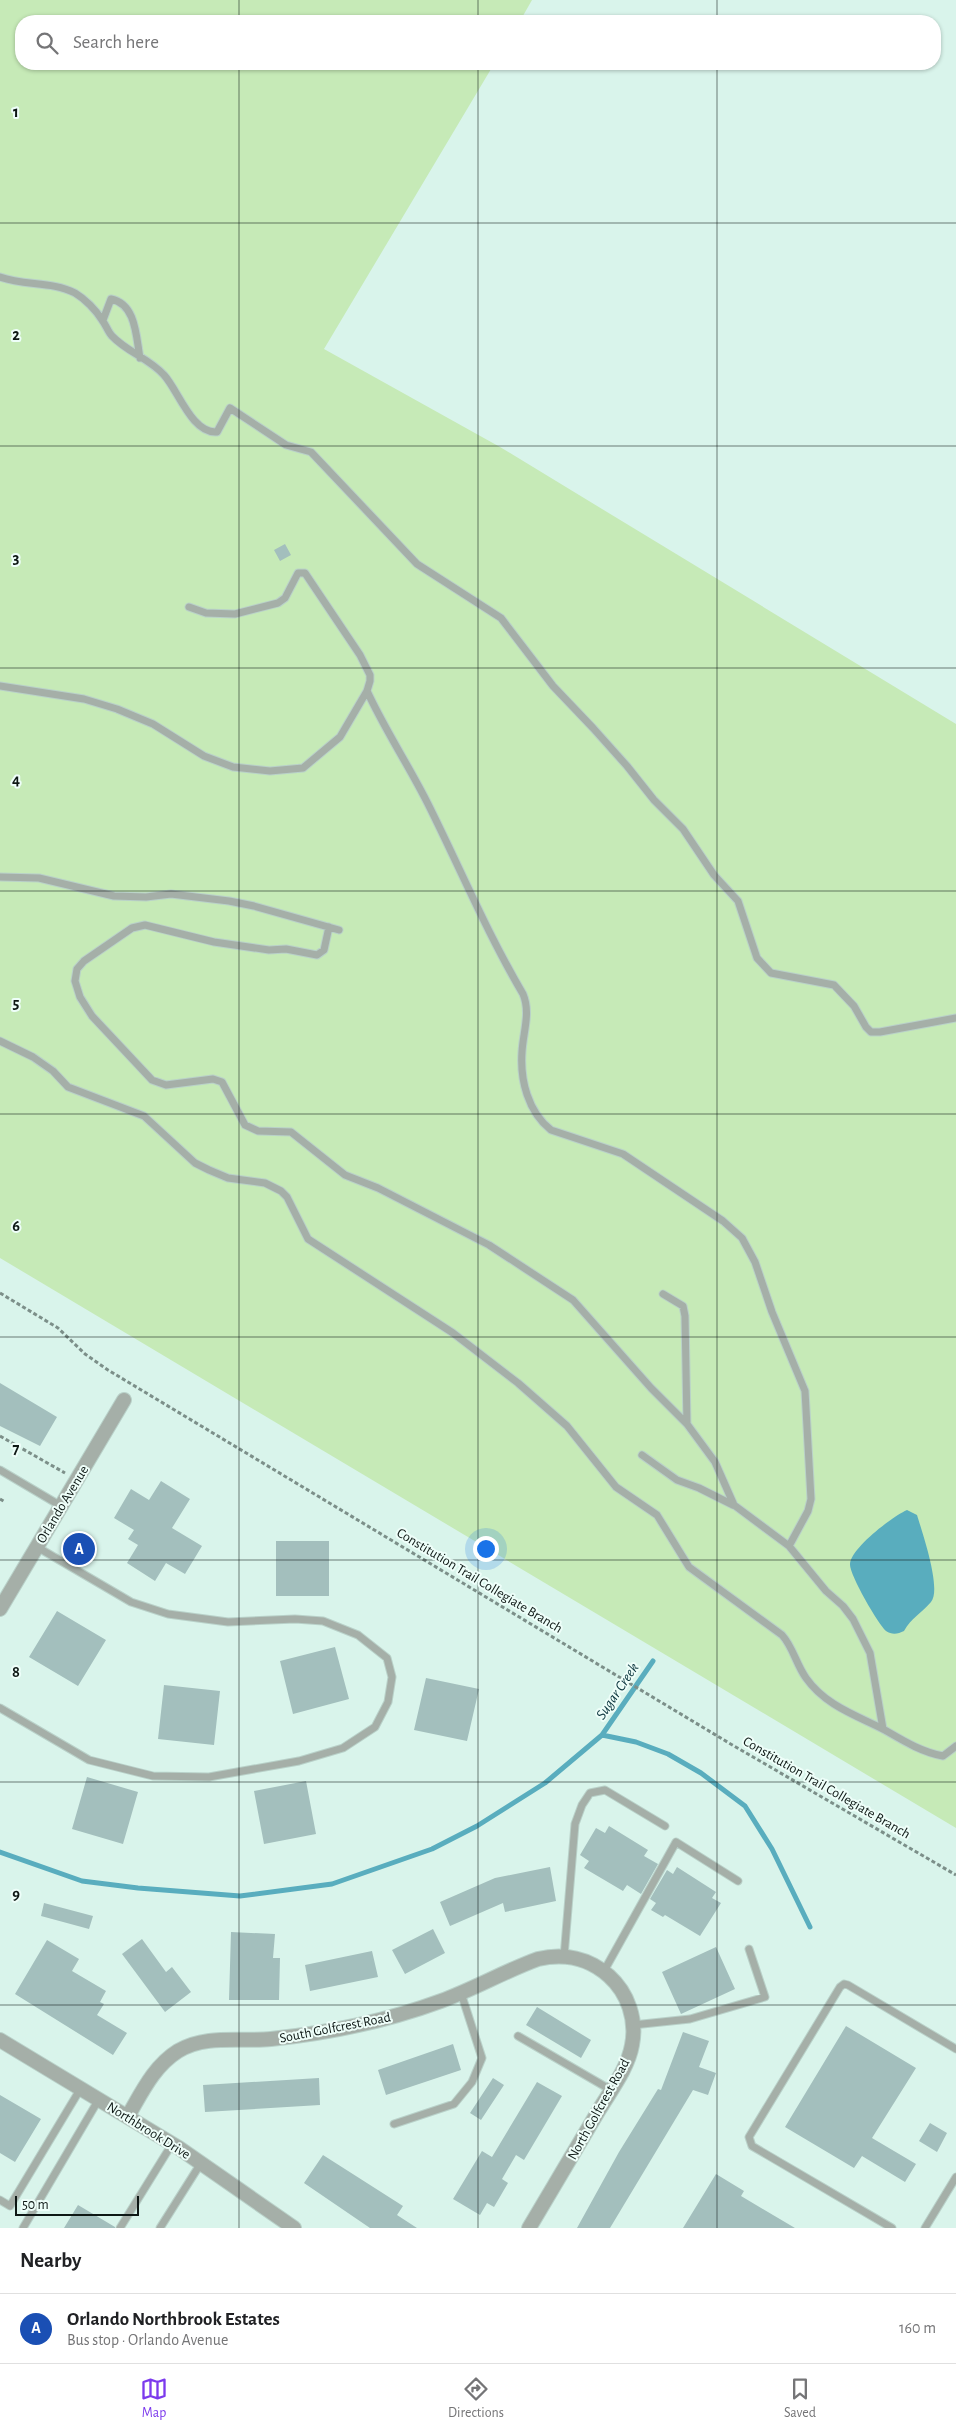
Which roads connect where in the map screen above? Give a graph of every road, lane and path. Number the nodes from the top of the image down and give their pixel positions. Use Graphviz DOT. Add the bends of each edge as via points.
graph roads {
  1 [pos="0,277"];
  2 [pos="103,320"];
  3 [pos="140,358"];
  4 [pos="189,607"];
  5 [pos="0,686"];
  6 [pos="367,691"];
  7 [pos="0,877"];
  8 [pos="329,928"];
  9 [pos="339,930"];
  10 [pos="956,1018"];
  11 [pos="0,1041"];
  12 [pos="0,1293"];
  13 [pos="663,1294"];
  14 [pos="124,1400"];
  15 [pos="687,1424"];
  16 [pos="0,1436"];
  17 [pos="642,1455"];
  18 [pos="0,1470"];
  19 [pos="76,1480"];
  20 [pos="0,1499"];
  21 [pos="5,1502"];
  22 [pos="734,1505"];
  23 [pos="61,1506"];
  24 [pos="789,1546"];
  25 [pos="37,1547"];
  26 [pos="0,1609"];
  27 [pos="0,1708"];
  28 [pos="883,1729"];
  29 [pos="956,1746"];
  30 [pos="665,1826"];
  31 [pos="956,1875"];
  32 [pos="738,1881"];
  33 [pos="749,1949"];
  34 [pos="564,1957"];
  35 [pos="599,1968"];
  36 [pos="461,1993"];
  37 [pos="633,2025"];
  38 [pos="518,2036"];
  39 [pos="0,2040"];
  40 [pos="956,2049"];
  41 [pos="81,2088"];
  42 [pos="611,2090"];
  43 [pos="99,2099"];
  44 [pos="128,2116"];
  45 [pos="394,2124"];
  46 [pos="172,2144"];
  47 [pos="200,2163"];
  48 [pos="956,2177"];
  49 [pos="0,2200"];
  50 [pos="23,2228"];
  51 [pos="120,2228"];
  52 [pos="160,2228"];
  53 [pos="294,2228"];
  54 [pos="529,2228"];
  55 [pos="892,2228"];
  56 [pos="925,2228"];
  1 -- 2 [label="lane" via="75,293"];
  2 -- 3 [label="lane" via="111,336"];
  2 -- 3 [label="lane" via="111,299 125,305 131,313"];
  3 -- 10 [label="lane" via="158,369 193,418 212,432 217,432 230,408 286,445 311,452 418,564 501,618 553,686 683,830 714,876 738,901 757,958 771,972 834,985 854,1006 871,1032"];
  4 -- 6 [label="lane" via="206,613 235,614 278,603 285,598 296,575 303,572 360,655 370,674"];
  5 -- 6 [label="lane" via="84,699 117,709 153,724 182,744 218,762 270,771 303,768 329,748 346,729"];
  6 -- 24 [label="lane" via="420,788 474,902 523,994 527,1004 523,1076 527,1096 542,1122 551,1130 623,1154 723,1221 750,1250 805,1391 812,1499"];
  7 -- 8 [label="lane" via="39,878 114,896 171,894 229,901"];
  8 -- 9 [label="lane"];
  8 -- 15 [label="lane" via="324,950 317,955 214,942 145,925 132,928 84,961 77,969 75,981 92,1016 152,1080 166,1085 213,1079 222,1082 245,1125 258,1131 291,1132 345,1175 378,1188 489,1245 573,1300"];
  11 -- 28 [label="lane" via="33,1057 68,1087 144,1116 182,1152 209,1170 228,1178 264,1183 281,1191 308,1239 453,1333 518,1383 567,1426 616,1487 657,1515 689,1567 782,1635 789,1643 796,1663 816,1689 839,1708"];
  12 -- 31 [label="path, Constitution Trail Collegiate Branch" via="58,1328 85,1354 108,1370"];
  13 -- 15 [label="lane" via="683,1306 686,1316"];
  14 -- 19 [label="street, Orlando Avenue"];
  15 -- 22 [label="lane" via="715,1462"];
  16 -- 19 [label="path"];
  17 -- 22 [label="lane" via="677,1480"];
  18 -- 23 [label="lane"];
  19 -- 23 [label="street, Orlando Avenue"];
  20 -- 21 [label="path"];
  22 -- 24 [label="lane"];
  23 -- 25 [label="street, Orlando Avenue"];
  24 -- 28 [label="lane" via="843,1606 865,1641 874,1671"];
  25 -- 26 [label="street, Orlando Avenue"];
  25 -- 27 [label="lane" via="131,1602 168,1614 228,1622 323,1620 358,1635 387,1658 392,1677 388,1702 375,1727 343,1748 299,1762 209,1777 153,1776 89,1760"];
  28 -- 29 [label="lane" via="936,1755 943,1756"];
  30 -- 34 [label="lane" via="605,1790 590,1792 575,1824"];
  32 -- 35 [label="lane" via="676,1842"];
  33 -- 37 [label="lane" via="765,1997 690,2019"];
  34 -- 35 [label="street, South Golfcrest Road" via="580,1959"];
  34 -- 36 [label="street, South Golfcrest Road" via="538,1959"];
  35 -- 37 [label="street, North Golfcrest Road" via="618,1984 626,1997"];
  36 -- 44 [label="street, South Golfcrest Road" via="362,2024 270,2039 225,2039 195,2044 179,2050 155,2071"];
  36 -- 45 [label="lane" via="482,2058 472,2082 454,2104"];
  37 -- 42 [label="street, North Golfcrest Road" via="632,2045"];
  38 -- 42 [label="lane"];
  39 -- 41 [label="street, Northbrook Drive"];
  40 -- 55 [label="lane" via="844,1984 749,2137 752,2146"];
  41 -- 43 [label="street, Northbrook Drive"];
  41 -- 49 [label="lane" via="10,2206"];
  42 -- 54 [label="street, North Golfcrest Road"];
  43 -- 44 [label="street, Northbrook Drive"];
  43 -- 50 [label="lane"];
  44 -- 46 [label="street, Northbrook Drive"];
  46 -- 47 [label="street, Northbrook Drive"];
  46 -- 51 [label="lane"];
  47 -- 52 [label="lane"];
  47 -- 53 [label="street, Northbrook Drive"];
  48 -- 56 [label="lane"];
}
